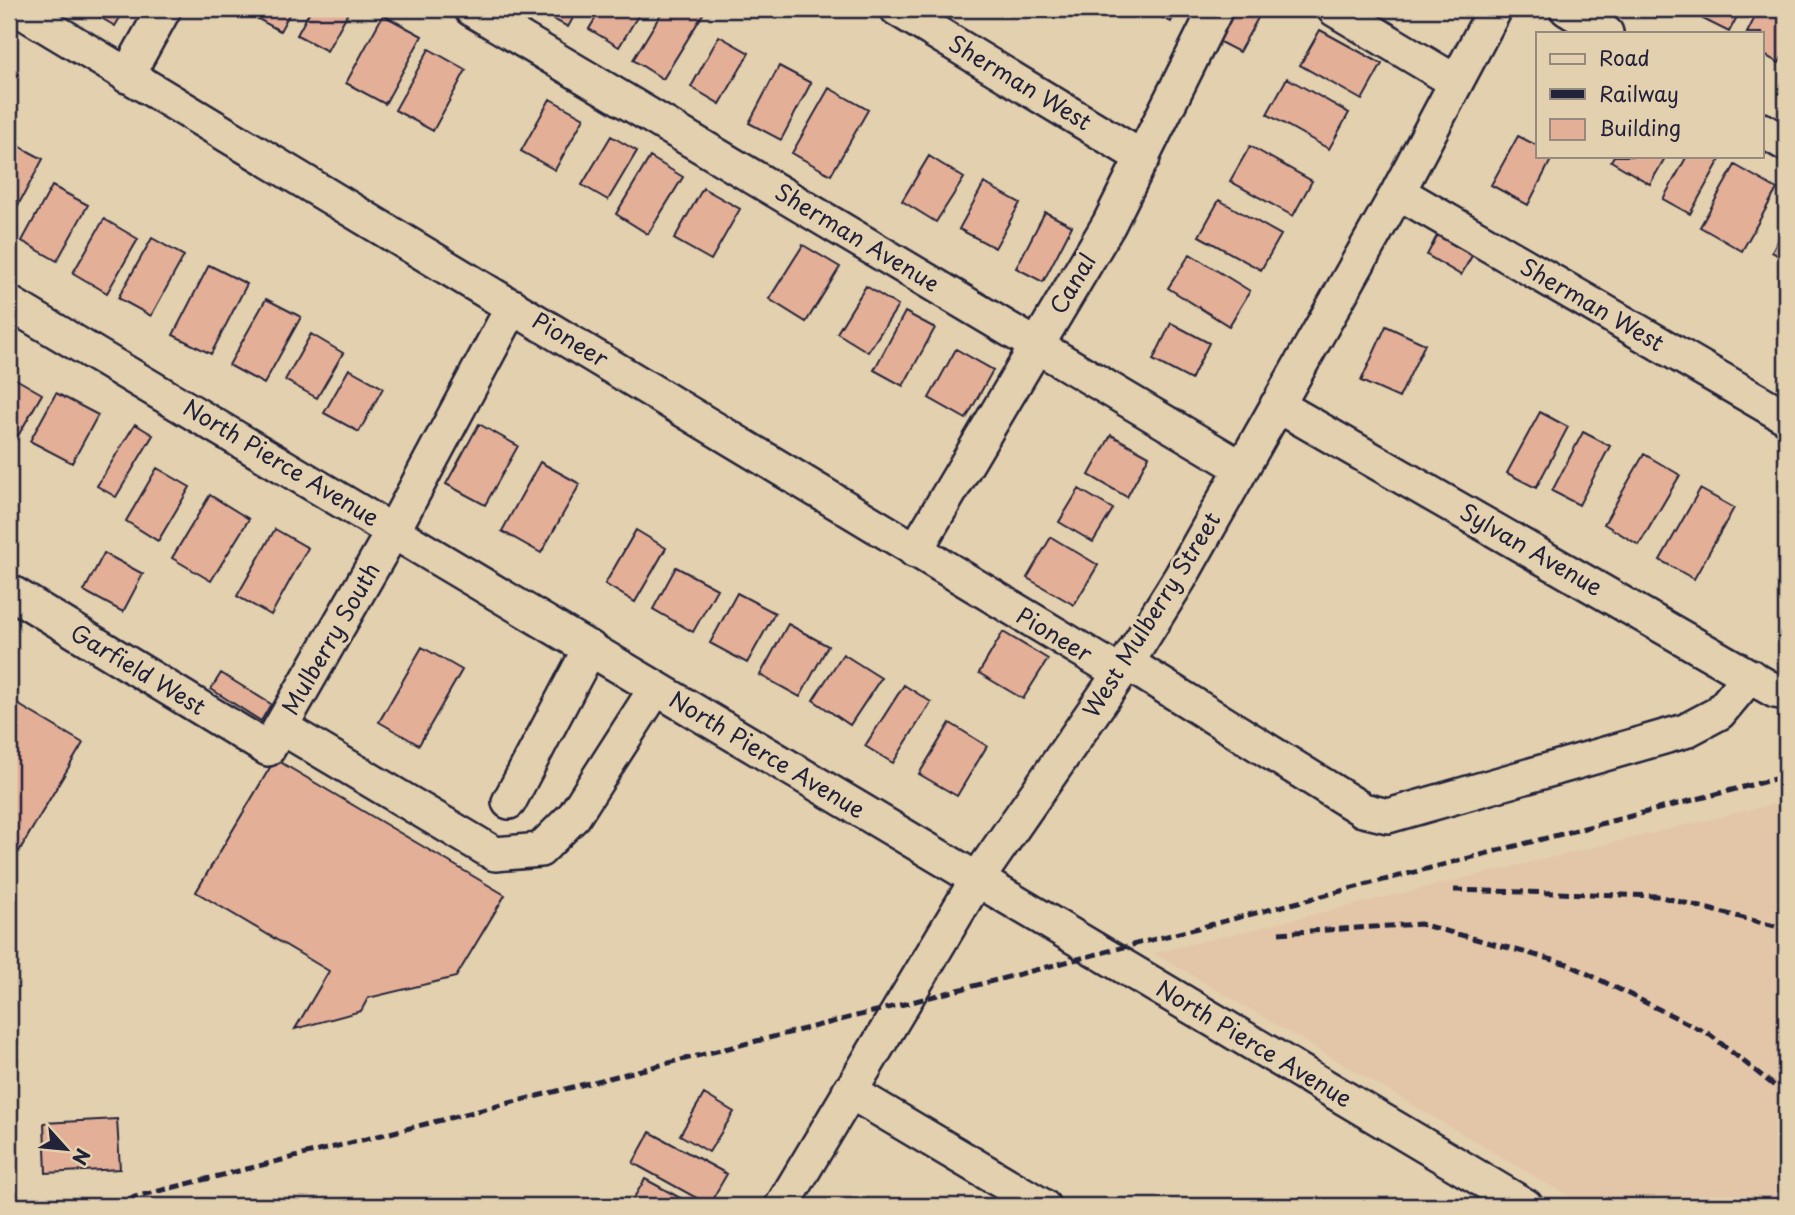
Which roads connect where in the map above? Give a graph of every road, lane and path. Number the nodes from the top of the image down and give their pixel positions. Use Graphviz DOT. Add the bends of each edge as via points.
graph roads {
  1 [pos="18,9"];
  2 [pos="164,9"];
  3 [pos="471,9"];
  4 [pos="897,9"];
  5 [pos="1216,9"];
  6 [pos="1334,9"];
  7 [pos="1495,9"];
  8 [pos="1567,9"];
  9 [pos="1604,32"];
  10 [pos="127,76"];
  11 [pos="1456,82"];
  12 [pos="1764,131"];
  13 [pos="1786,144"];
  14 [pos="1143,158"];
  15 [pos="1398,192"];
  16 [pos="9,303"];
  17 [pos="513,306"];
  18 [pos="1037,346"];
  19 [pos="1277,405"];
  20 [pos="1786,417"];
  21 [pos="1242,468"];
  22 [pos="393,531"];
  23 [pos="915,551"];
  24 [pos="9,591"];
  25 [pos="590,648"];
  26 [pos="1124,668"];
  27 [pos="1750,676"];
  28 [pos="656,688"];
  29 [pos="1786,693"];
  30 [pos="274,738"];
  31 [pos="509,802"];
  32 [pos="976,881"];
  33 [pos="849,1091"];
  34 [pos="782,1206"];
  35 [pos="1043,1206"];
  36 [pos="1526,1206"];
  1 -- 10 [label="street, Pioneer"];
  2 -- 10 [label="street"];
  3 -- 18 [label="street, Sherman Avenue"];
  4 -- 14 [label="street, Sherman West"];
  5 -- 14 [label="street, Canal"];
  6 -- 11 [label="street"];
  7 -- 11 [label="street, West Mulberry Street"];
  8 -- 9 [label="street"];
  10 -- 17 [label="street, Pioneer"];
  11 -- 15 [label="street, West Mulberry Street"];
  12 -- 13 [label="street"];
  14 -- 18 [label="street, Canal"];
  15 -- 19 [label="street, West Mulberry Street"];
  15 -- 20 [label="street, Sherman West"];
  16 -- 22 [label="street, North Pierce Avenue"];
  17 -- 22 [label="street, Mulberry South"];
  17 -- 23 [label="street, Pioneer"];
  18 -- 21 [label="street, Sherman Avenue"];
  18 -- 23 [label="street, Canal"];
  19 -- 21 [label="street, West Mulberry Street"];
  19 -- 27 [label="street, Sylvan Avenue"];
  21 -- 26 [label="street, West Mulberry Street"];
  22 -- 25 [label="street, North Pierce Avenue"];
  22 -- 30 [label="street, Mulberry South"];
  23 -- 26 [label="street, Pioneer"];
  24 -- 30 [label="street, Garfield West"];
  25 -- 28 [label="street, North Pierce Avenue"];
  25 -- 31 [label="street"];
  26 -- 27 [label="street, Pioneer" via="1363,810 1388,816 1685,731 1719,713"];
  26 -- 32 [label="street, West Mulberry Street"];
  27 -- 29 [label="street, Sylvan Avenue"];
  28 -- 30 [label="street, Garfield West" via="575,816 540,850 495,854"];
  28 -- 32 [label="street, North Pierce Avenue"];
  32 -- 33 [label="street, West Mulberry Street"];
  32 -- 36 [label="street, North Pierce Avenue"];
  33 -- 34 [label="street, West Mulberry Street"];
  33 -- 35 [label="street"];
}
